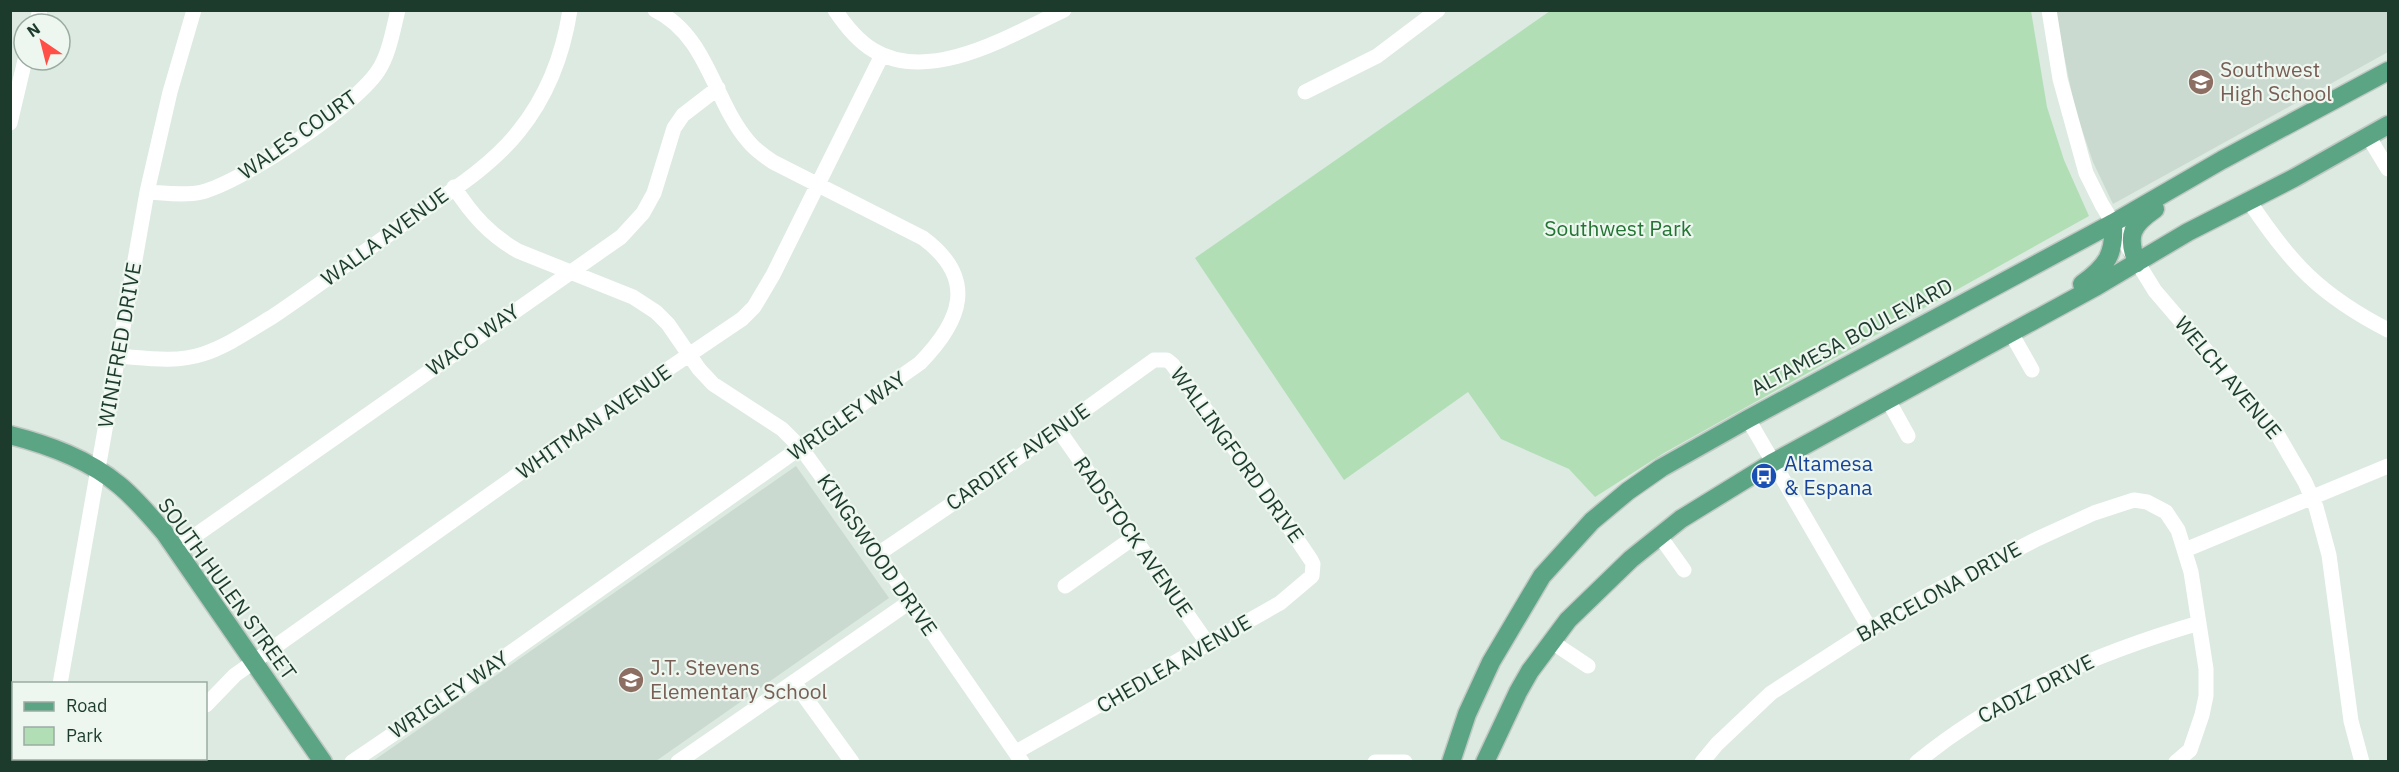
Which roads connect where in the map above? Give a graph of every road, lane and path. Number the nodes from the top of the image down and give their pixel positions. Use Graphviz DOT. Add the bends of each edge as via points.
graph roads {
  1 [pos="194,10"];
  2 [pos="398,10"];
  3 [pos="570,10"];
  4 [pos="655,10"];
  5 [pos="835,10"];
  6 [pos="1064,10"];
  7 [pos="1438,10"];
  8 [pos="2049,10"];
  9 [pos="882,55"];
  10 [pos="2388,71"];
  11 [pos="22,72"];
  12 [pos="718,88"];
  13 [pos="1305,92"];
  14 [pos="10,123"];
  15 [pos="2388,125"];
  16 [pos="2368,136"];
  17 [pos="2388,169"];
  18 [pos="816,184"];
  19 [pos="2180,184"];
  20 [pos="454,187"];
  21 [pos="147,192"];
  22 [pos="2249,201"];
  23 [pos="2113,223"];
  24 [pos="2137,262"];
  25 [pos="570,273"];
  26 [pos="2049,312"];
  27 [pos="2388,330"];
  28 [pos="2011,333"];
  29 [pos="689,355"];
  30 [pos="117,356"];
  31 [pos="1157,360"];
  32 [pos="2032,370"];
  33 [pos="1888,400"];
  34 [pos="1748,419"];
  35 [pos="1058,429"];
  36 [pos="10,435"];
  37 [pos="1908,436"];
  38 [pos="801,448"];
  39 [pos="1772,463"];
  40 [pos="2388,466"];
  41 [pos="97,470"];
  42 [pos="2312,498"];
  43 [pos="1659,535"];
  44 [pos="1133,538"];
  45 [pos="176,549"];
  46 [pos="2185,550"];
  47 [pos="878,554"];
  48 [pos="1311,560"];
  49 [pos="1684,570"];
  50 [pos="1065,586"];
  51 [pos="911,601"];
  52 [pos="2199,623"];
  53 [pos="1870,629"];
  54 [pos="1552,642"];
  55 [pos="1208,644"];
  56 [pos="254,663"];
  57 [pos="1588,666"];
  58 [pos="60,682"];
  59 [pos="794,682"];
  60 [pos="207,704"];
  61 [pos="1488,754"];
  62 [pos="1019,757"];
  63 [pos="682,760"];
  64 [pos="323,762"];
  65 [pos="352,762"];
  66 [pos="852,762"];
  67 [pos="1375,762"];
  68 [pos="1405,762"];
  69 [pos="1451,762"];
  70 [pos="1473,762"];
  71 [pos="1702,762"];
  72 [pos="1917,762"];
  73 [pos="2176,762"];
  74 [pos="2362,762"];
  1 -- 21 [label="street, WINIFRED DRIVE"];
  2 -- 21 [label="street, WALES COURT" via="380,69 368,86 322,122 219,187 199,192"];
  3 -- 20 [label="street, WALLA AVENUE" via="554,74 520,131 490,162"];
  4 -- 12 [label="street, WRIGLEY WAY" via="679,25"];
  5 -- 9 [label="street" via="864,44"];
  6 -- 9 [label="street" via="969,53 941,60 911,62"];
  7 -- 13 [label="street" via="1377,56"];
  8 -- 23 [label="street, WELCH AVENUE" via="2060,79 2086,173"];
  9 -- 18 [label="street, WHITMAN AVENUE"];
  10 -- 19 [label="main road, ALTAMESA BOULEVARD"];
  11 -- 14 [label="street"];
  12 -- 18 [label="street, WRIGLEY WAY" via="737,126 760,153"];
  12 -- 25 [label="street, WACO WAY" via="674,128 662,171 643,213 621,237"];
  15 -- 16 [label="main road"];
  16 -- 17 [label="street"];
  16 -- 22 [label="main road"];
  18 -- 29 [label="street, WHITMAN AVENUE" via="754,307"];
  18 -- 38 [label="street, WRIGLEY WAY" via="923,238 937,249 956,283 958,300 956,315 947,330 920,363"];
  19 -- 23 [label="main road, ALTAMESA BOULEVARD"];
  19 -- 24 [label="main road" via="2135,226 2131,248"];
  20 -- 25 [label="street, KINGSWOOD DRIVE" via="484,228 501,241"];
  20 -- 30 [label="street, WALLA AVENUE" via="299,299 226,344 182,358"];
  21 -- 30 [label="street, WINIFRED DRIVE"];
  22 -- 24 [label="main road"];
  22 -- 27 [label="street" via="2300,269 2339,301"];
  23 -- 24 [label="street, WELCH AVENUE"];
  23 -- 26 [label="main road" via="2109,259 2096,275"];
  23 -- 34 [label="main road, ALTAMESA BOULEVARD"];
  24 -- 26 [label="main road"];
  24 -- 42 [label="street, WELCH AVENUE" via="2183,326 2276,432"];
  25 -- 29 [label="street, KINGSWOOD DRIVE" via="633,297 656,312"];
  25 -- 45 [label="street, WACO WAY"];
  26 -- 28 [label="main road"];
  28 -- 32 [label="street"];
  28 -- 33 [label="main road"];
  29 -- 38 [label="street, KINGSWOOD DRIVE" via="713,384 762,414"];
  29 -- 56 [label="street, WHITMAN AVENUE"];
  30 -- 41 [label="street, WINIFRED DRIVE"];
  31 -- 35 [label="street, CARDIFF AVENUE"];
  31 -- 48 [label="street, WALLINGFORD DRIVE" via="1172,364"];
  33 -- 37 [label="street"];
  33 -- 39 [label="main road"];
  34 -- 39 [label="street"];
  34 -- 69 [label="main road, ALTAMESA BOULEVARD" via="1628,491 1561,554 1542,576 1500,645 1467,714"];
  35 -- 44 [label="street, RADSTOCK AVENUE"];
  35 -- 47 [label="street, CARDIFF AVENUE"];
  36 -- 41 [label="main road, SOUTH HULEN STREET" via="51,447"];
  38 -- 47 [label="street, KINGSWOOD DRIVE"];
  38 -- 65 [label="street, WRIGLEY WAY"];
  39 -- 43 [label="main road"];
  39 -- 53 [label="street"];
  40 -- 42 [label="street"];
  41 -- 45 [label="main road, SOUTH HULEN STREET" via="120,485"];
  41 -- 58 [label="street, WINIFRED DRIVE"];
  42 -- 46 [label="street"];
  42 -- 74 [label="street, WELCH AVENUE" via="2329,555 2351,721"];
  43 -- 49 [label="street"];
  43 -- 54 [label="main road" via="1588,599"];
  44 -- 50 [label="street"];
  44 -- 55 [label="street, RADSTOCK AVENUE"];
  45 -- 56 [label="main road, SOUTH HULEN STREET"];
  46 -- 52 [label="street, BARCELONA DRIVE"];
  46 -- 53 [label="street, BARCELONA DRIVE" via="2166,512 2147,502 2121,503 2035,540"];
  47 -- 51 [label="street, KINGSWOOD DRIVE"];
  48 -- 55 [label="street, CHEDLEA AVENUE" via="1312,576 1306,582 1280,603"];
  51 -- 59 [label="street"];
  51 -- 62 [label="street, KINGSWOOD DRIVE"];
  52 -- 72 [label="street, CADIZ DRIVE" via="2109,652 2046,678 2003,702"];
  52 -- 73 [label="street, BARCELONA DRIVE" via="2206,696 2190,750"];
  53 -- 71 [label="street, BARCELONA DRIVE" via="1771,693"];
  54 -- 57 [label="street"];
  54 -- 61 [label="main road" via="1518,692"];
  55 -- 62 [label="street, CHEDLEA AVENUE"];
  56 -- 60 [label="street, WHITMAN AVENUE" via="235,675"];
  56 -- 64 [label="main road, SOUTH HULEN STREET"];
  59 -- 63 [label="street"];
  59 -- 66 [label="street"];
  61 -- 70 [label="main road"];
  67 -- 68 [label="street"];
}
